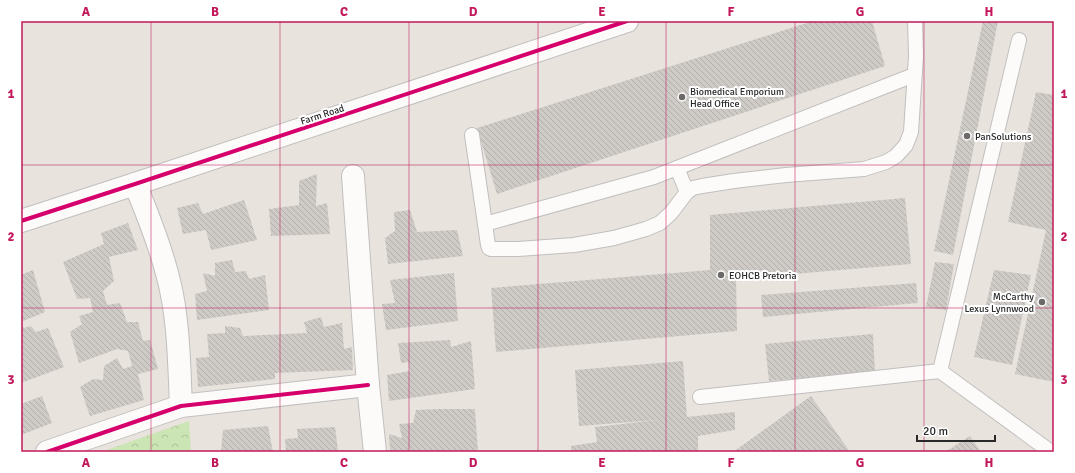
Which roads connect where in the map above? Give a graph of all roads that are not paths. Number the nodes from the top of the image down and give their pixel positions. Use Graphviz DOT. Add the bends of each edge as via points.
graph roads {
  1 [pos="627,21"];
  2 [pos="915,21"];
  3 [pos="1019,40"];
  4 [pos="914,75"];
  5 [pos="472,135"];
  6 [pos="677,168"];
  7 [pos="353,176"];
  8 [pos="135,184"];
  9 [pos="687,192"];
  10 [pos="21,221"];
  11 [pos="486,224"];
  12 [pos="940,371"];
  13 [pos="368,385"];
  14 [pos="700,397"];
  15 [pos="180,406"];
  16 [pos="47,452"];
  17 [pos="375,452"];
  18 [pos="1051,452"];
  1 -- 8 [label="street, Farm Road"];
  2 -- 4 [label="lane"];
  3 -- 12 [label="lane"];
  4 -- 6 [label="lane"];
  4 -- 9 [label="lane" via="911,132 906,145 886,162 858,170 734,181 693,188"];
  5 -- 11 [label="lane"];
  6 -- 9 [label="lane"];
  6 -- 11 [label="lane" via="654,177"];
  7 -- 13 [label="street"];
  8 -- 10 [label="street, Farm Road"];
  8 -- 15 [label="street" via="150,218 168,278 177,332"];
  9 -- 11 [label="lane" via="660,223 614,238 518,249 491,249 488,245"];
  12 -- 14 [label="lane"];
  12 -- 18 [label="lane"];
  13 -- 15 [label="street"];
  13 -- 17 [label="street"];
  15 -- 16 [label="street"];
}
